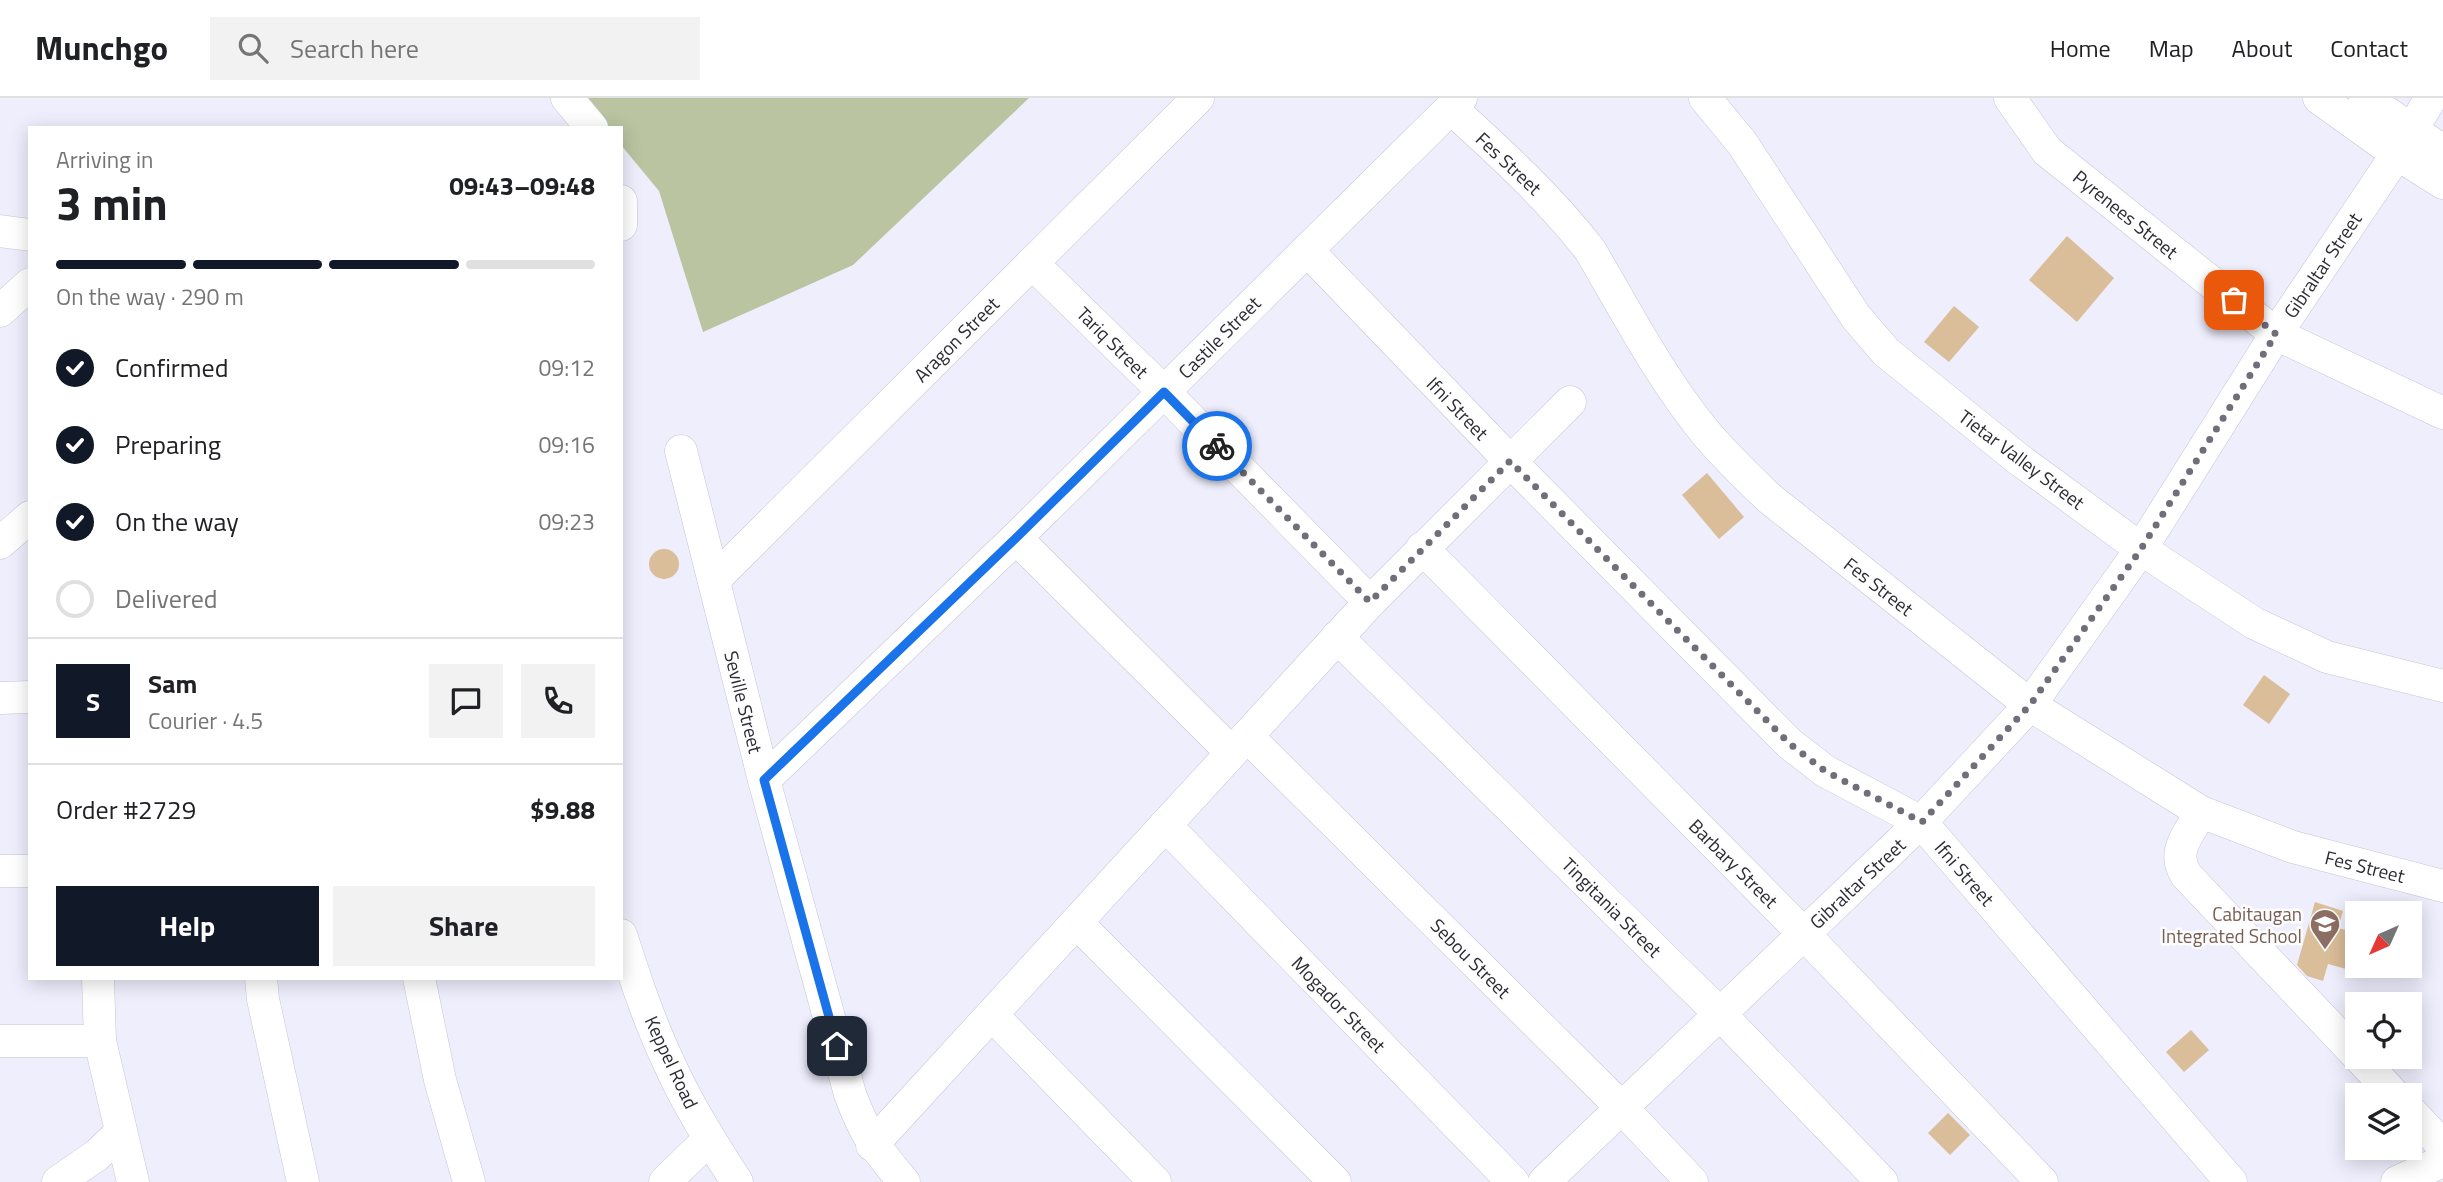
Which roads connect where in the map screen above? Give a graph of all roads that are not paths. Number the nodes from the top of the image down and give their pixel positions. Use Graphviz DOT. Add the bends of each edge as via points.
graph roads {
  1 [pos="566,98"];
  2 [pos="1198,98"];
  3 [pos="1705,98"];
  4 [pos="2010,98"];
  5 [pos="2319,98"];
  6 [pos="2365,98"];
  7 [pos="2431,98"];
  8 [pos="1456,103"];
  9 [pos="590,126"];
  10 [pos="2404,143"];
  11 [pos="2443,151"];
  12 [pos="2443,183"];
  13 [pos="0,231"];
  14 [pos="28,235"];
  15 [pos="1307,250"];
  16 [pos="1032,263"];
  17 [pos="28,286"];
  18 [pos="0,311"];
  19 [pos="2276,334"];
  20 [pos="1164,392"];
  21 [pos="1570,402"];
  22 [pos="2443,413"];
  23 [pos="681,451"];
  24 [pos="1510,461"];
  25 [pos="28,519"];
  26 [pos="1016,538"];
  27 [pos="0,543"];
  28 [pos="1422,548"];
  29 [pos="2141,549"];
  30 [pos="714,580"];
  31 [pos="1370,602"];
  32 [pos="1337,637"];
  33 [pos="2443,686"];
  34 [pos="28,696"];
  35 [pos="0,698"];
  36 [pos="2030,705"];
  37 [pos="1239,744"];
  38 [pos="764,780"];
  39 [pos="2201,812"];
  40 [pos="1922,822"];
  41 [pos="1165,825"];
  42 [pos="0,871"];
  43 [pos="28,871"];
  44 [pos="2443,886"];
  45 [pos="1077,923"];
  46 [pos="1803,933"];
  47 [pos="623,940"];
  48 [pos="98,980"];
  49 [pos="261,980"];
  50 [pos="419,980"];
  51 [pos="1719,1013"];
  52 [pos="992,1015"];
  53 [pos="0,1041"];
  54 [pos="100,1041"];
  55 [pos="2345,1042"];
  56 [pos="2370,1069"];
  57 [pos="2383,1083"];
  58 [pos="1622,1108"];
  59 [pos="2422,1124"];
  60 [pos="120,1133"];
  61 [pos="709,1139"];
  62 [pos="872,1145"];
  63 [pos="2443,1146"];
  64 [pos="2443,1161"];
  65 [pos="58,1182"];
  66 [pos="133,1182"];
  67 [pos="303,1182"];
  68 [pos="468,1182"];
  69 [pos="665,1182"];
  70 [pos="737,1182"];
  71 [pos="904,1182"];
  72 [pos="1156,1182"];
  73 [pos="1335,1182"];
  74 [pos="1513,1182"];
  75 [pos="1544,1182"];
  76 [pos="1692,1182"];
  77 [pos="1882,1182"];
  78 [pos="2042,1182"];
  79 [pos="2231,1182"];
  80 [pos="2397,1182"];
  1 -- 9 [label="street"];
  2 -- 16 [label="street, Aragon Street"];
  3 -- 29 [label="street, Tietar Valley Street" via="1742,144 1856,317 1886,352 2017,458"];
  4 -- 19 [label="street, Pyrenees Street" via="2048,151"];
  5 -- 10 [label="street"];
  6 -- 10 [label="street"];
  7 -- 10 [label="street, Gibraltar Street"];
  8 -- 15 [label="street, Castile Street"];
  8 -- 36 [label="street, Fes Street" via="1577,233 1683,401 1741,471"];
  10 -- 11 [label="street"];
  10 -- 12 [label="street"];
  10 -- 19 [label="street, Gibraltar Street"];
  13 -- 14 [label="street"];
  15 -- 20 [label="street, Castile Street"];
  15 -- 24 [label="street, Ifni Street"];
  16 -- 20 [label="street, Tariq Street"];
  16 -- 30 [label="street, Aragon Street"];
  17 -- 18 [label="street"];
  19 -- 22 [label="street, Pyrenees Street"];
  19 -- 29 [label="street, Gibraltar Street"];
  20 -- 26 [label="street, Castile Street"];
  20 -- 31 [label="street, Tariq Street"];
  21 -- 24 [label="street"];
  23 -- 30 [label="street, Seville Street"];
  24 -- 28 [label="street"];
  24 -- 40 [label="street, Ifni Street" via="1799,752 1837,778"];
  25 -- 27 [label="street"];
  26 -- 37 [label="street, Sebou Street"];
  26 -- 38 [label="street, Castile Street"];
  28 -- 31 [label="street"];
  28 -- 46 [label="street, Barbary Street"];
  29 -- 33 [label="street, Tietar Valley Street" via="2254,623 2327,657"];
  29 -- 36 [label="street, Gibraltar Street"];
  30 -- 38 [label="street, Seville Street"];
  31 -- 32 [label="street"];
  32 -- 37 [label="street"];
  32 -- 51 [label="street, Tingitania Street"];
  34 -- 35 [label="street"];
  36 -- 39 [label="street, Fes Street"];
  36 -- 40 [label="street, Gibraltar Street"];
  37 -- 41 [label="street"];
  37 -- 58 [label="street, Sebou Street"];
  38 -- 62 [label="street, Seville Street" via="850,1094"];
  39 -- 44 [label="street, Fes Street" via="2293,847"];
  39 -- 55 [label="street" via="2179,852 2186,875"];
  40 -- 46 [label="street, Gibraltar Street"];
  40 -- 79 [label="street, Ifni Street"];
  41 -- 45 [label="street"];
  41 -- 74 [label="street, Mogador Street"];
  42 -- 43 [label="street"];
  45 -- 52 [label="street"];
  45 -- 73 [label="street"];
  46 -- 51 [label="street, Gibraltar Street"];
  46 -- 78 [label="street, Barbary Street"];
  47 -- 61 [label="street, Keppel Road" via="664,1053"];
  48 -- 54 [label="street"];
  49 -- 67 [label="street"];
  50 -- 68 [label="street"];
  51 -- 58 [label="street, Gibraltar Street"];
  51 -- 77 [label="street, Tingitania Street"];
  52 -- 62 [label="street"];
  52 -- 72 [label="street"];
  53 -- 54 [label="street"];
  54 -- 60 [label="street"];
  56 -- 57 [label="street"];
  58 -- 75 [label="street, Gibraltar Street"];
  58 -- 76 [label="street, Sebou Street"];
  59 -- 63 [label="street"];
  60 -- 65 [label="street"];
  60 -- 66 [label="street"];
  61 -- 69 [label="street"];
  61 -- 70 [label="street, Keppel Road"];
  62 -- 71 [label="street, Seville Street"];
  64 -- 80 [label="street"];
}
